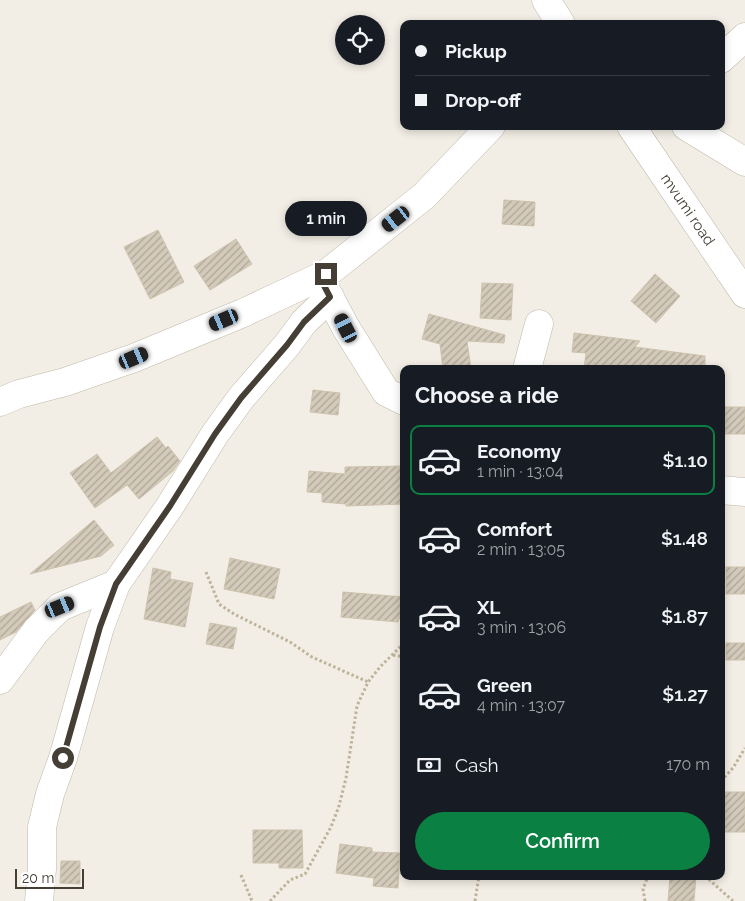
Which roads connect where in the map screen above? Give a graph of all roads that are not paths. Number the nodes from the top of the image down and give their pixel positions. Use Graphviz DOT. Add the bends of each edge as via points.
graph roads {
  1 [pos="546,0"];
  2 [pos="558,20"];
  3 [pos="745,37"];
  4 [pos="725,55"];
  5 [pos="487,130"];
  6 [pos="634,130"];
  7 [pos="693,130"];
  8 [pos="745,162"];
  9 [pos="325,287"];
  10 [pos="745,294"];
  11 [pos="539,324"];
  12 [pos="528,365"];
  13 [pos="400,399"];
  14 [pos="0,402"];
  15 [pos="725,490"];
  16 [pos="745,492"];
  17 [pos="116,584"];
  18 [pos="0,680"];
  19 [pos="38,901"];
  1 -- 2 [label="street"];
  3 -- 4 [label="street"];
  5 -- 9 [label="street" via="424,196 326,274"];
  6 -- 10 [label="street, mvumi road"];
  7 -- 8 [label="street"];
  9 -- 13 [label="street" via="386,392"];
  9 -- 14 [label="street" via="243,312 134,358"];
  9 -- 17 [label="street" via="287,345 215,434"];
  11 -- 12 [label="street"];
  15 -- 16 [label="street"];
  17 -- 18 [label="street" via="60,607 36,631"];
  17 -- 19 [label="street" via="50,794 42,827"];
}
